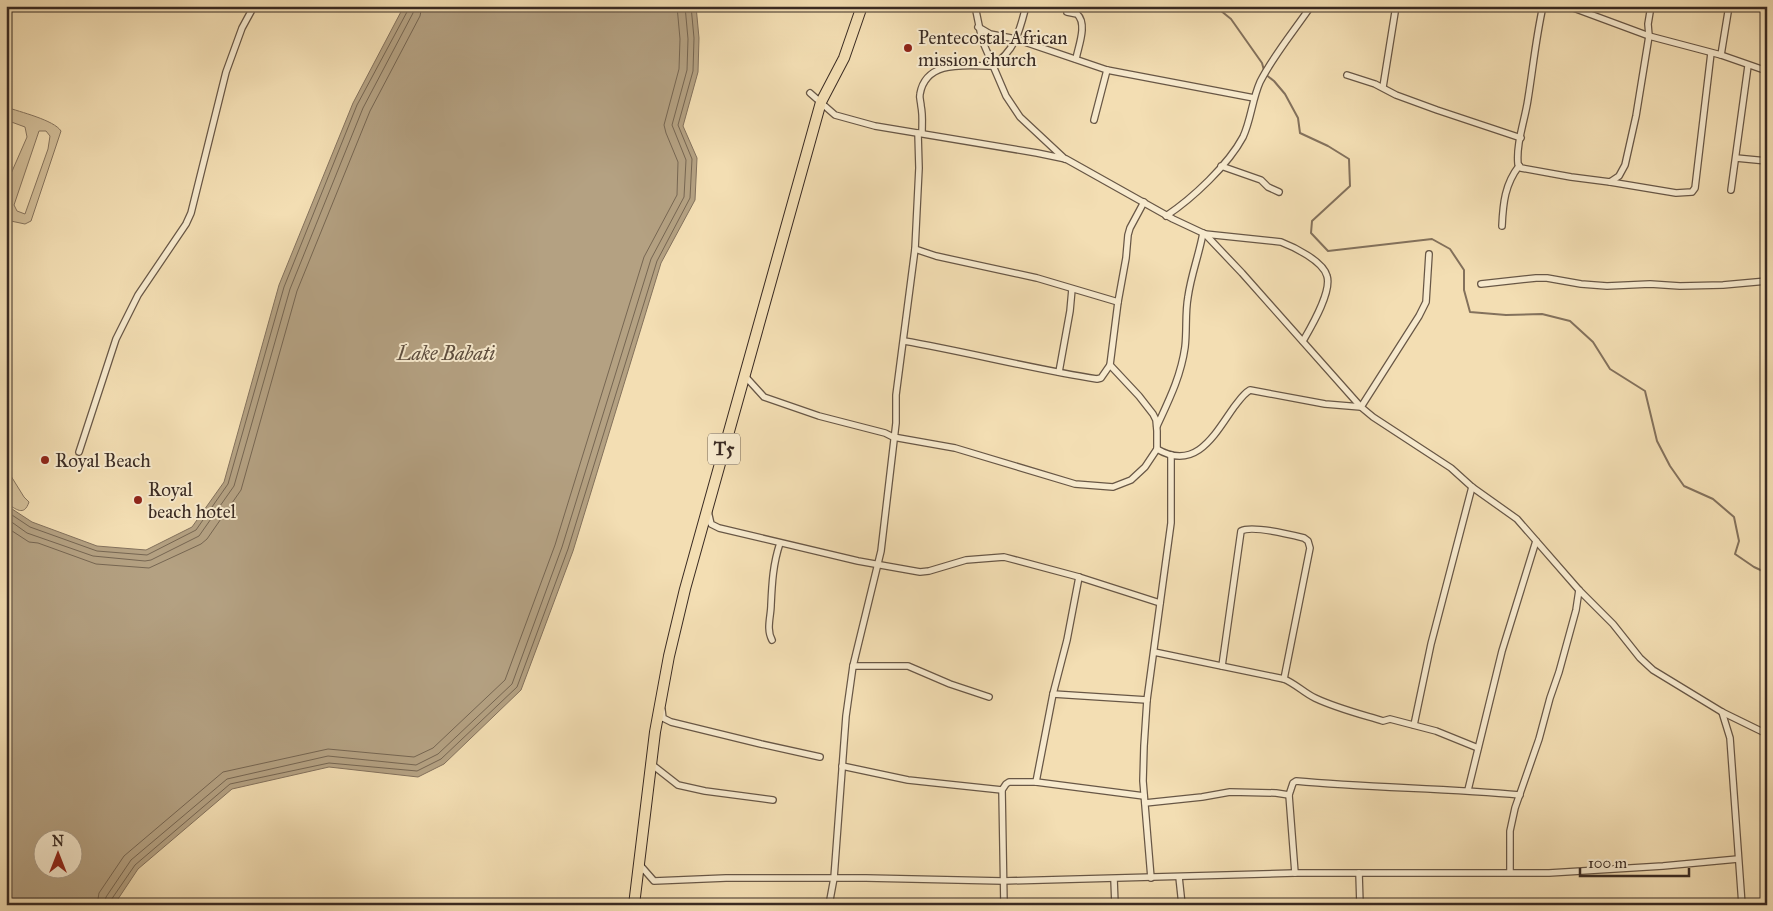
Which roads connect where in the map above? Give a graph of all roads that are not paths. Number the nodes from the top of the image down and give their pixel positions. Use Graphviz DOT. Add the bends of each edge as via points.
graph roads {
  1 [pos="254,6"];
  2 [pos="862,6"];
  3 [pos="975,6"];
  4 [pos="1026,6"];
  5 [pos="1311,6"];
  6 [pos="1396,6"];
  7 [pos="1543,6"];
  8 [pos="1568,6"];
  9 [pos="1652,6"];
  10 [pos="1729,6"];
  11 [pos="1067,12"];
  12 [pos="978,28"];
  13 [pos="1649,36"];
  14 [pos="1016,39"];
  15 [pos="1711,53"];
  16 [pos="1721,55"];
  17 [pos="1076,59"];
  18 [pos="993,65"];
  19 [pos="1748,66"];
  20 [pos="1107,70"];
  21 [pos="1767,71"];
  22 [pos="1347,75"];
  23 [pos="1383,87"];
  24 [pos="810,93"];
  25 [pos="1254,98"];
  26 [pos="822,102"];
  27 [pos="1094,120"];
  28 [pos="920,133"];
  29 [pos="1520,138"];
  30 [pos="1736,158"];
  31 [pos="1066,159"];
  32 [pos="1767,162"];
  33 [pos="1221,166"];
  34 [pos="1519,166"];
  35 [pos="1610,182"];
  36 [pos="1731,190"];
  37 [pos="1279,192"];
  38 [pos="1144,202"];
  39 [pos="1166,216"];
  40 [pos="1502,226"];
  41 [pos="1204,234"];
  42 [pos="915,249"];
  43 [pos="1429,254"];
  44 [pos="1767,281"];
  45 [pos="1481,284"];
  46 [pos="1072,288"];
  47 [pos="1118,302"];
  48 [pos="904,341"];
  49 [pos="1303,341"];
  50 [pos="1110,365"];
  51 [pos="1059,372"];
  52 [pos="744,375"];
  53 [pos="1361,407"];
  54 [pos="1156,426"];
  55 [pos="894,437"];
  56 [pos="1156,449"];
  57 [pos="79,452"];
  58 [pos="1171,455"];
  59 [pos="1472,487"];
  60 [pos="707,506"];
  61 [pos="1536,541"];
  62 [pos="780,543"];
  63 [pos="878,565"];
  64 [pos="1080,577"];
  65 [pos="1579,590"];
  66 [pos="1160,603"];
  67 [pos="772,640"];
  68 [pos="1154,652"];
  69 [pos="853,666"];
  70 [pos="1222,666"];
  71 [pos="1284,679"];
  72 [pos="1053,694"];
  73 [pos="989,697"];
  74 [pos="660,700"];
  75 [pos="1146,700"];
  76 [pos="1722,712"];
  77 [pos="1414,725"];
  78 [pos="1767,734"];
  79 [pos="1478,748"];
  80 [pos="820,757"];
  81 [pos="650,763"];
  82 [pos="842,766"];
  83 [pos="1036,782"];
  84 [pos="1002,790"];
  85 [pos="1468,790"];
  86 [pos="1289,795"];
  87 [pos="1520,795"];
  88 [pos="1144,799"];
  89 [pos="773,800"];
  90 [pos="1738,859"];
  91 [pos="638,864"];
  92 [pos="1510,872"];
  93 [pos="1295,873"];
  94 [pos="1359,873"];
  95 [pos="1179,877"];
  96 [pos="834,878"];
  97 [pos="1151,878"];
  98 [pos="1114,879"];
  99 [pos="1003,881"];
  100 [pos="634,905"];
  101 [pos="829,905"];
  102 [pos="1004,905"];
  103 [pos="1115,905"];
  104 [pos="1182,905"];
  105 [pos="1360,905"];
  106 [pos="1742,905"];
  1 -- 57 [label="street" via="226,72 192,213 138,296 116,339"];
  2 -- 26 [label="highway, T5" via="844,58"];
  3 -- 12 [label="street"];
  4 -- 14 [label="street"];
  5 -- 25 [label="street" via="1265,74"];
  6 -- 23 [label="street"];
  7 -- 29 [label="street"];
  8 -- 13 [label="street"];
  9 -- 13 [label="street"];
  10 -- 16 [label="street"];
  11 -- 17 [label="street" via="1077,14 1081,20"];
  12 -- 14 [label="street"];
  12 -- 18 [label="street"];
  13 -- 15 [label="street"];
  13 -- 35 [label="street" via="1625,165 1619,176"];
  14 -- 17 [label="street"];
  14 -- 18 [label="street" via="1002,59"];
  15 -- 16 [label="street"];
  15 -- 35 [label="street" via="1692,192 1676,193"];
  16 -- 19 [label="street"];
  17 -- 20 [label="street"];
  18 -- 28 [label="street" via="952,66 934,72 919,94"];
  18 -- 31 [label="street" via="1006,96 1020,116"];
  19 -- 21 [label="street"];
  19 -- 30 [label="street"];
  20 -- 25 [label="street"];
  20 -- 27 [label="street"];
  22 -- 23 [label="street"];
  23 -- 29 [label="street" via="1396,95"];
  24 -- 26 [label="street"];
  25 -- 33 [label="street" via="1243,136"];
  26 -- 28 [label="street" via="835,114 875,126"];
  26 -- 52 [label="highway, T5"];
  28 -- 31 [label="street"];
  28 -- 42 [label="street"];
  29 -- 34 [label="street"];
  30 -- 32 [label="street"];
  30 -- 36 [label="street"];
  31 -- 38 [label="street"];
  33 -- 37 [label="street" via="1261,180"];
  33 -- 39 [label="street" via="1199,191"];
  34 -- 35 [label="street"];
  34 -- 40 [label="street" via="1507,187"];
  38 -- 39 [label="street"];
  38 -- 47 [label="street" via="1128,235"];
  39 -- 41 [label="street"];
  41 -- 49 [label="street"];
  41 -- 49 [label="street" via="1281,242 1318,264 1327,276 1327,282 1319,313"];
  41 -- 54 [label="street" via="1188,297 1182,362 1174,389"];
  42 -- 46 [label="street"];
  42 -- 48 [label="street"];
  43 -- 53 [label="street" via="1426,302"];
  44 -- 45 [label="street" via="1723,285 1607,286 1536,278"];
  46 -- 47 [label="street"];
  46 -- 51 [label="street"];
  47 -- 50 [label="street"];
  48 -- 51 [label="street"];
  48 -- 55 [label="street"];
  49 -- 53 [label="street"];
  50 -- 51 [label="street" via="1097,379"];
  50 -- 54 [label="street" via="1153,414"];
  52 -- 55 [label="street" via="764,397"];
  52 -- 60 [label="highway, T5"];
  53 -- 58 [label="street" via="1250,390 1205,446 1182,456"];
  53 -- 59 [label="street" via="1451,468"];
  54 -- 56 [label="street"];
  55 -- 56 [label="street" via="955,448 1056,480 1094,486 1113,486 1131,480 1146,467"];
  55 -- 63 [label="street"];
  56 -- 58 [label="street"];
  58 -- 66 [label="street" via="1171,523"];
  59 -- 61 [label="street" via="1516,520"];
  59 -- 77 [label="street" via="1431,644"];
  60 -- 62 [label="street" via="712,524"];
  60 -- 74 [label="highway, T5"];
  61 -- 65 [label="street"];
  61 -- 79 [label="street" via="1502,651"];
  62 -- 63 [label="street"];
  62 -- 67 [label="street" via="772,584 769,624"];
  63 -- 64 [label="street" via="920,572 966,560 1004,557"];
  63 -- 69 [label="street"];
  64 -- 66 [label="street"];
  64 -- 72 [label="street"];
  65 -- 76 [label="street" via="1653,670"];
  65 -- 87 [label="street" via="1559,672"];
  66 -- 68 [label="street"];
  68 -- 70 [label="street"];
  68 -- 75 [label="street"];
  69 -- 73 [label="street" via="908,666"];
  69 -- 82 [label="street"];
  70 -- 71 [label="street"];
  70 -- 71 [label="street" via="1241,531 1275,532 1304,538 1310,548"];
  71 -- 77 [label="street" via="1315,698 1334,705 1383,721 1390,719"];
  72 -- 75 [label="street"];
  72 -- 83 [label="street"];
  74 -- 80 [label="street" via="663,718 672,722"];
  74 -- 81 [label="highway, T5"];
  75 -- 88 [label="street"];
  76 -- 78 [label="street"];
  76 -- 90 [label="street" via="1730,738"];
  77 -- 79 [label="street"];
  79 -- 85 [label="street"];
  81 -- 89 [label="street" via="678,785"];
  81 -- 91 [label="highway, T5"];
  82 -- 84 [label="street" via="908,780"];
  82 -- 96 [label="street"];
  83 -- 84 [label="street" via="1009,782"];
  83 -- 88 [label="street"];
  84 -- 99 [label="street"];
  85 -- 86 [label="street" via="1296,781"];
  85 -- 87 [label="street"];
  86 -- 88 [label="street" via="1230,792 1202,797"];
  86 -- 93 [label="street"];
  87 -- 92 [label="street" via="1510,830"];
  88 -- 97 [label="street"];
  90 -- 92 [label="street" via="1549,873"];
  90 -- 106 [label="street"];
  91 -- 96 [label="street" via="654,881"];
  91 -- 100 [label="highway, T5"];
  92 -- 94 [label="street"];
  93 -- 94 [label="street"];
  93 -- 95 [label="street"];
  94 -- 105 [label="street"];
  95 -- 97 [label="street"];
  95 -- 104 [label="street"];
  96 -- 99 [label="street"];
  96 -- 101 [label="street"];
  97 -- 98 [label="street"];
  98 -- 99 [label="street"];
  98 -- 103 [label="street"];
  99 -- 102 [label="street"];
}
